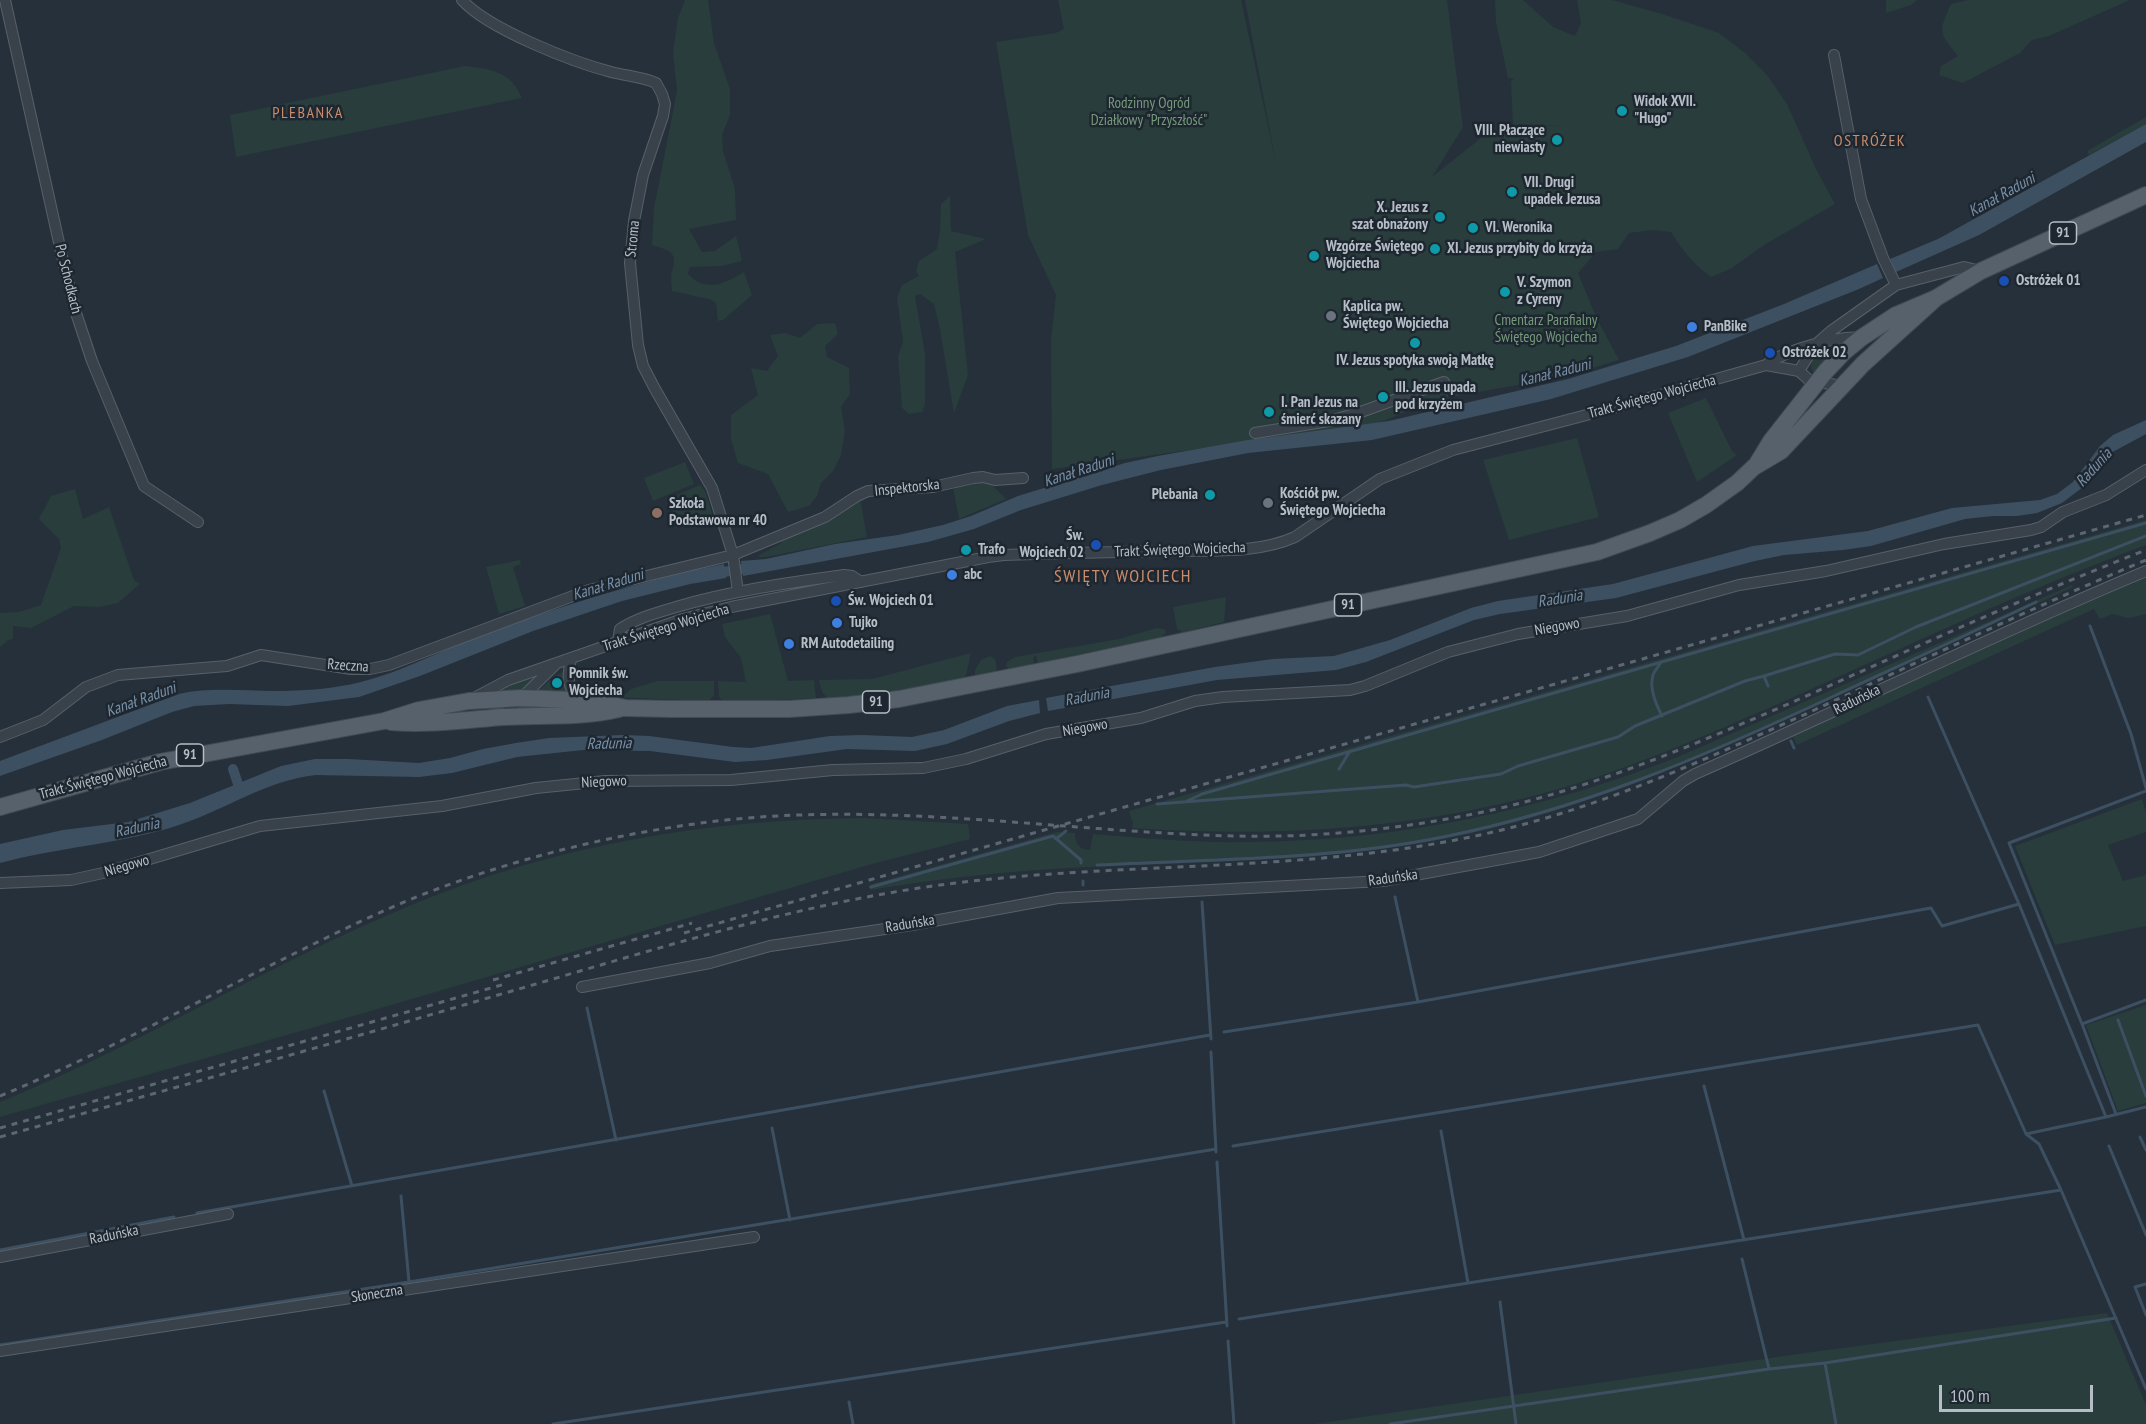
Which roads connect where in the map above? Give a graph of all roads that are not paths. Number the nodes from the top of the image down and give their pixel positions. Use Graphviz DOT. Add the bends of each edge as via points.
graph roads {
  1 [pos="5,0"];
  2 [pos="462,0"];
  3 [pos="1834,55"];
  4 [pos="2146,195"];
  5 [pos="1981,272"];
  6 [pos="1894,281"];
  7 [pos="1936,298"];
  8 [pos="1861,338"];
  9 [pos="1815,345"];
  10 [pos="1766,365"];
  11 [pos="1799,371"];
  12 [pos="1444,381"];
  13 [pos="1817,381"];
  14 [pos="1841,386"];
  15 [pos="1255,433"];
  16 [pos="1754,467"];
  17 [pos="2146,470"];
  18 [pos="1023,478"];
  19 [pos="198,522"];
  20 [pos="734,557"];
  21 [pos="2146,571"];
  22 [pos="861,582"];
  23 [pos="738,592"];
  24 [pos="618,641"];
  25 [pos="571,659"];
  26 [pos="555,665"];
  27 [pos="522,698"];
  28 [pos="469,701"];
  29 [pos="578,701"];
  30 [pos="625,708"];
  31 [pos="501,718"];
  32 [pos="384,721"];
  33 [pos="0,737"];
  34 [pos="0,807"];
  35 [pos="0,883"];
  36 [pos="582,987"];
  37 [pos="228,1214"];
  38 [pos="754,1237"];
  39 [pos="0,1257"];
  40 [pos="0,1351"];
  1 -- 19 [label="street, Po Schodkach" via="66,274 92,361 144,486"];
  2 -- 20 [label="street, Stroma" via="481,16 522,38 568,58 656,83 662,94 663,116 643,175 634,221 630,263 638,345 655,389 708,479"];
  3 -- 6 [label="street" via="1861,199"];
  4 -- 5 [label="main road, Trakt Świętego Wojciecha / 91"];
  5 -- 6 [label="street, Trakt Świętego Wojciecha" via="1964,267"];
  5 -- 7 [label="main road, Trakt Świętego Wojciecha / 91"];
  6 -- 9 [label="street, Trakt Świętego Wojciecha"];
  7 -- 8 [label="main road, Trakt Świętego Wojciecha / 91" via="1896,315"];
  7 -- 14 [label="main road, Trakt Świętego Wojciecha / 91"];
  8 -- 9 [label="street, Trakt Świętego Wojciecha"];
  8 -- 13 [label="main road, Trakt Świętego Wojciecha / 91"];
  9 -- 10 [label="street, Trakt Świętego Wojciecha" via="1774,358"];
  9 -- 11 [label="street, Trakt Świętego Wojciecha"];
  10 -- 11 [label="street, Trakt Świętego Wojciecha"];
  10 -- 22 [label="street, Trakt Świętego Wojciecha" via="1453,450 1380,479 1281,543 1218,550 1004,555"];
  11 -- 13 [label="street, Trakt Świętego Wojciecha" via="1809,380"];
  12 -- 15 [label="street" via="1339,418"];
  13 -- 14 [label="street, Trakt Świętego Wojciecha"];
  13 -- 16 [label="main road, Trakt Świętego Wojciecha / 91"];
  14 -- 16 [label="main road, Trakt Świętego Wojciecha / 91" via="1780,451"];
  16 -- 30 [label="main road, Trakt Świętego Wojciecha / 91" via="1737,483 1680,520 1597,552 1077,664 936,693 849,705 789,709"];
  17 -- 35 [label="street, Niegowo" via="2106,495 2031,530 1739,585 1627,616 1518,634 1448,652 1350,690 1195,701 1141,718 1046,734 923,768 833,770 731,780 604,781 536,788 442,806 260,826 92,876"];
  18 -- 20 [label="street, Inspektorska" via="983,477 933,487 868,491 825,518"];
  20 -- 23 [label="street, Stroma"];
  20 -- 33 [label="street, Rzeczna" via="589,590 370,669 261,655 227,666 118,675 86,687 43,720"];
  21 -- 36 [label="street, Raduńska" via="1695,774 1638,819 1539,852 1383,881 1058,898 770,946 710,963"];
  22 -- 23 [label="street" via="844,575"];
  22 -- 24 [label="street, Trakt Świętego Wojciecha" via="731,607"];
  23 -- 24 [label="street" via="634,620 620,629"];
  24 -- 25 [label="street, Trakt Świętego Wojciecha"];
  25 -- 26 [label="street, Trakt Świętego Wojciecha"];
  25 -- 29 [label="street" via="569,688"];
  26 -- 27 [label="street, Trakt Świętego Wojciecha"];
  26 -- 28 [label="street, Trakt Świętego Wojciecha" via="508,680"];
  27 -- 28 [label="main road, Trakt Świętego Wojciecha / 91"];
  27 -- 29 [label="main road, Trakt Świętego Wojciecha / 91"];
  27 -- 31 [label="street, Trakt Świętego Wojciecha"];
  28 -- 32 [label="main road, Trakt Świętego Wojciecha / 91"];
  29 -- 30 [label="main road, Trakt Świętego Wojciecha / 91"];
  30 -- 31 [label="main road, Trakt Świętego Wojciecha / 91" via="596,714"];
  31 -- 32 [label="main road, Trakt Świętego Wojciecha / 91" via="421,724"];
  32 -- 34 [label="main road, Trakt Świętego Wojciecha / 91" via="169,760"];
  37 -- 39 [label="street, Raduńska"];
  38 -- 40 [label="street, Słoneczna"];
}
